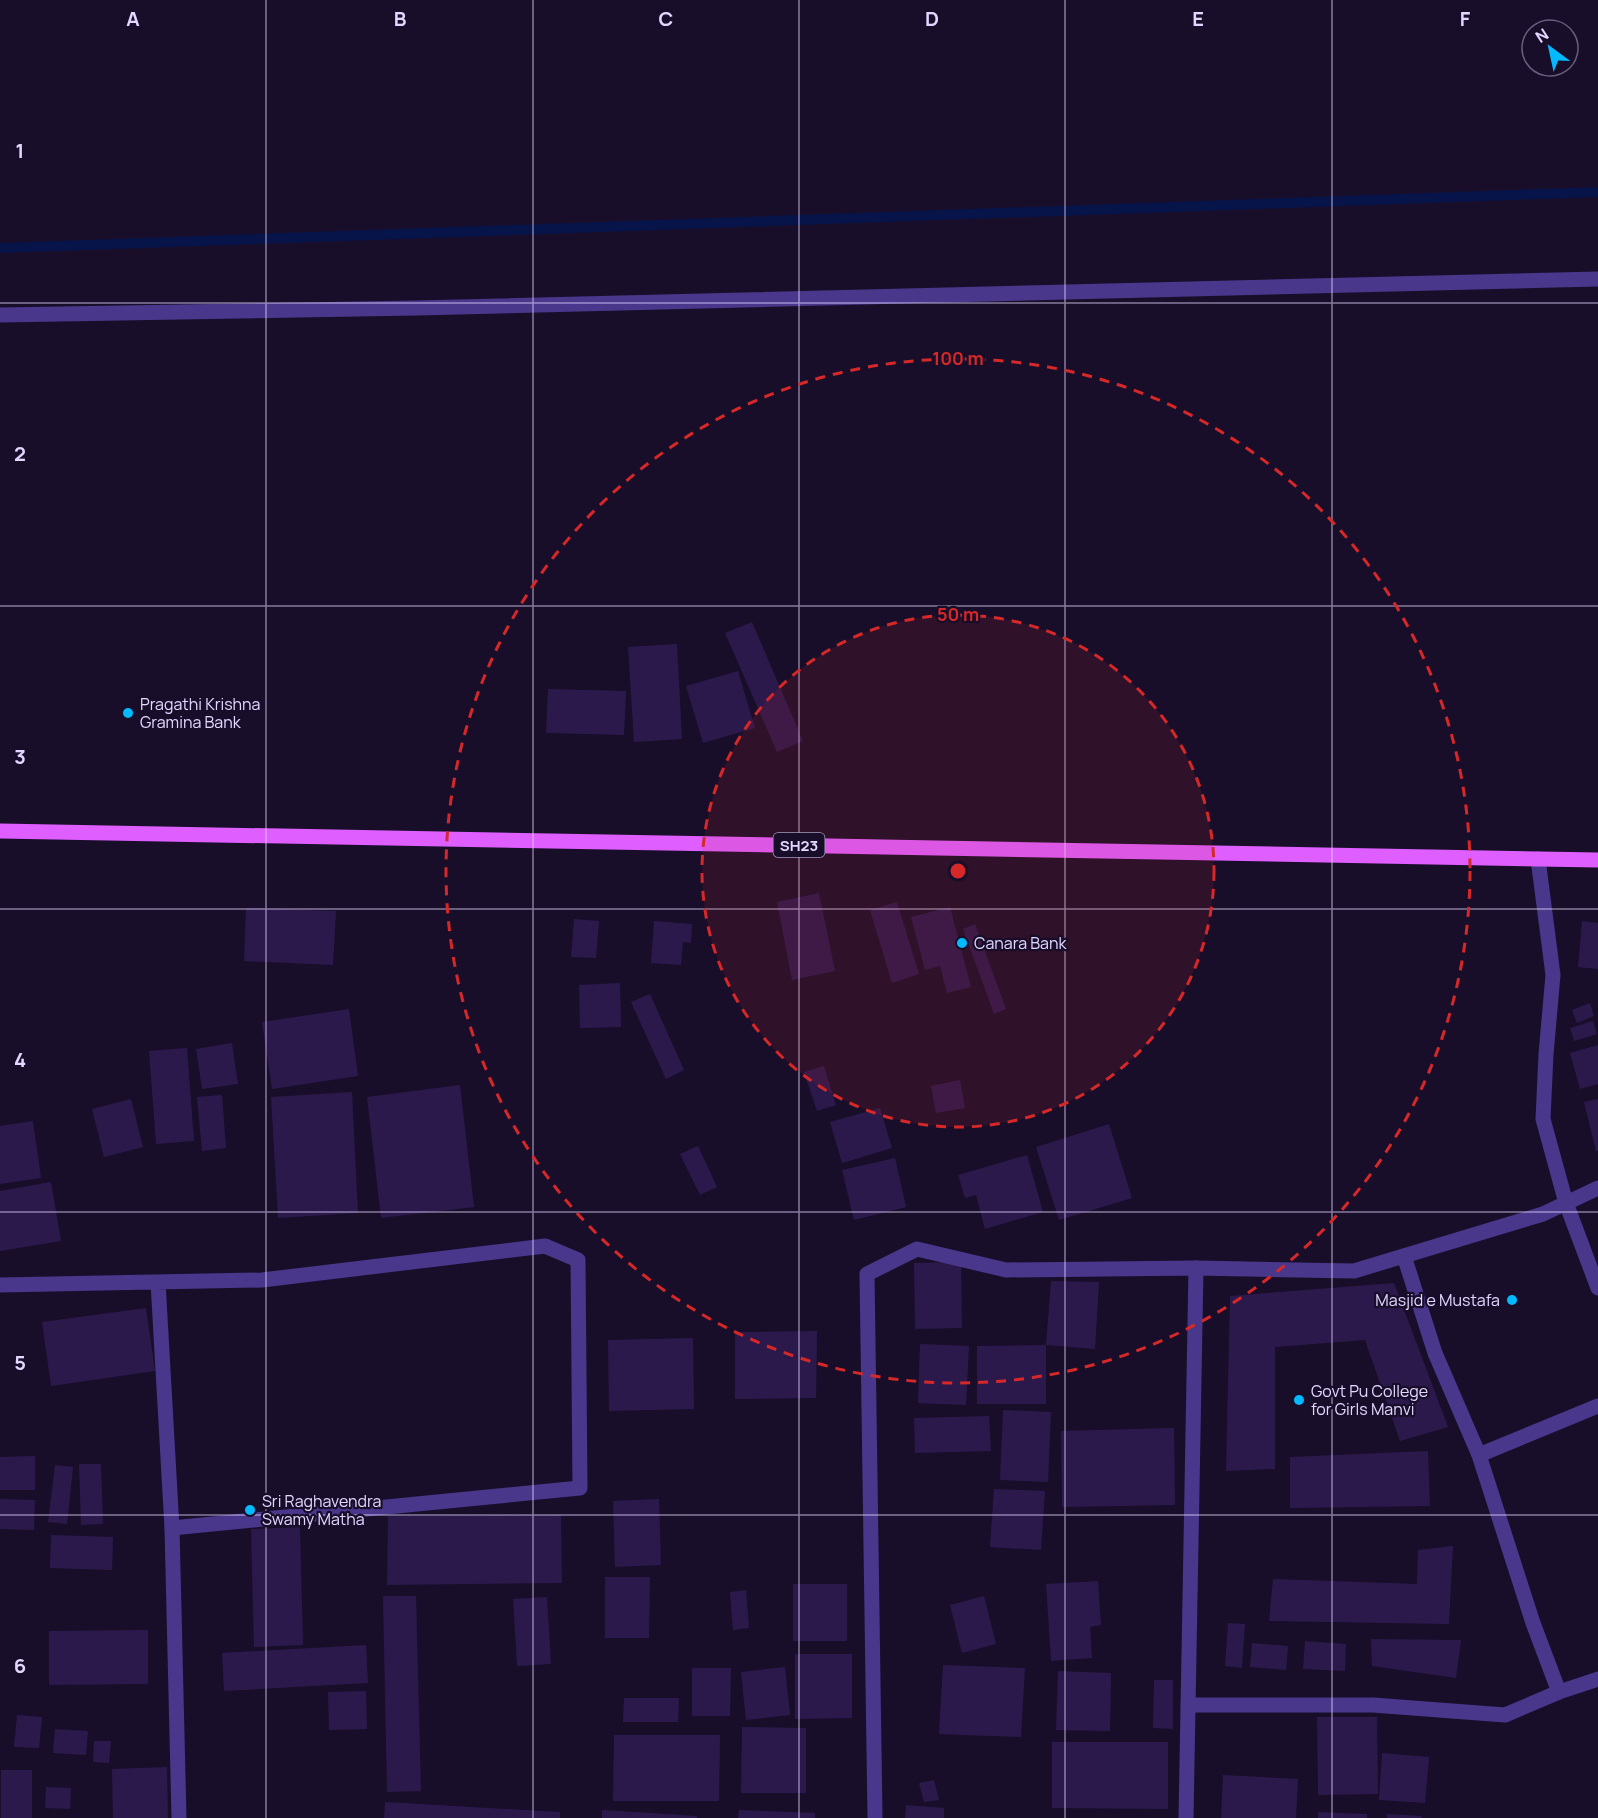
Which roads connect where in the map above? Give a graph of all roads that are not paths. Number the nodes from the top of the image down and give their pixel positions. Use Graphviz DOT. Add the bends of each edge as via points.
graph roads {
  1 [pos="1598,279"];
  2 [pos="0,315"];
  3 [pos="0,831"];
  4 [pos="1538,859"];
  5 [pos="1598,860"];
  6 [pos="1598,1188"];
  7 [pos="1566,1203"];
  8 [pos="1404,1256"];
  9 [pos="1196,1268"];
  10 [pos="158,1282"];
  11 [pos="0,1285"];
  12 [pos="1598,1288"];
  13 [pos="1598,1406"];
  14 [pos="1479,1455"];
  15 [pos="172,1528"];
  16 [pos="1598,1679"];
  17 [pos="1559,1692"];
  18 [pos="1188,1705"];
  19 [pos="179,1818"];
  20 [pos="875,1818"];
  21 [pos="1186,1818"];
  1 -- 2 [label="street"];
  3 -- 4 [label="main road, SH23"];
  4 -- 5 [label="main road, SH23"];
  4 -- 7 [label="street" via="1553,975 1543,1119"];
  6 -- 7 [label="street"];
  7 -- 8 [label="street" via="1543,1214"];
  7 -- 12 [label="street"];
  8 -- 9 [label="street" via="1354,1270"];
  8 -- 14 [label="street" via="1435,1353"];
  9 -- 18 [label="street"];
  9 -- 20 [label="street" via="1006,1270 916,1249 867,1274"];
  10 -- 11 [label="street"];
  10 -- 15 [label="street"];
  10 -- 15 [label="street" via="262,1280 545,1246 578,1260 580,1488"];
  13 -- 14 [label="street"];
  14 -- 17 [label="street"];
  15 -- 19 [label="street"];
  16 -- 17 [label="street"];
  17 -- 18 [label="street" via="1505,1715 1373,1705"];
  18 -- 21 [label="street"];
}
